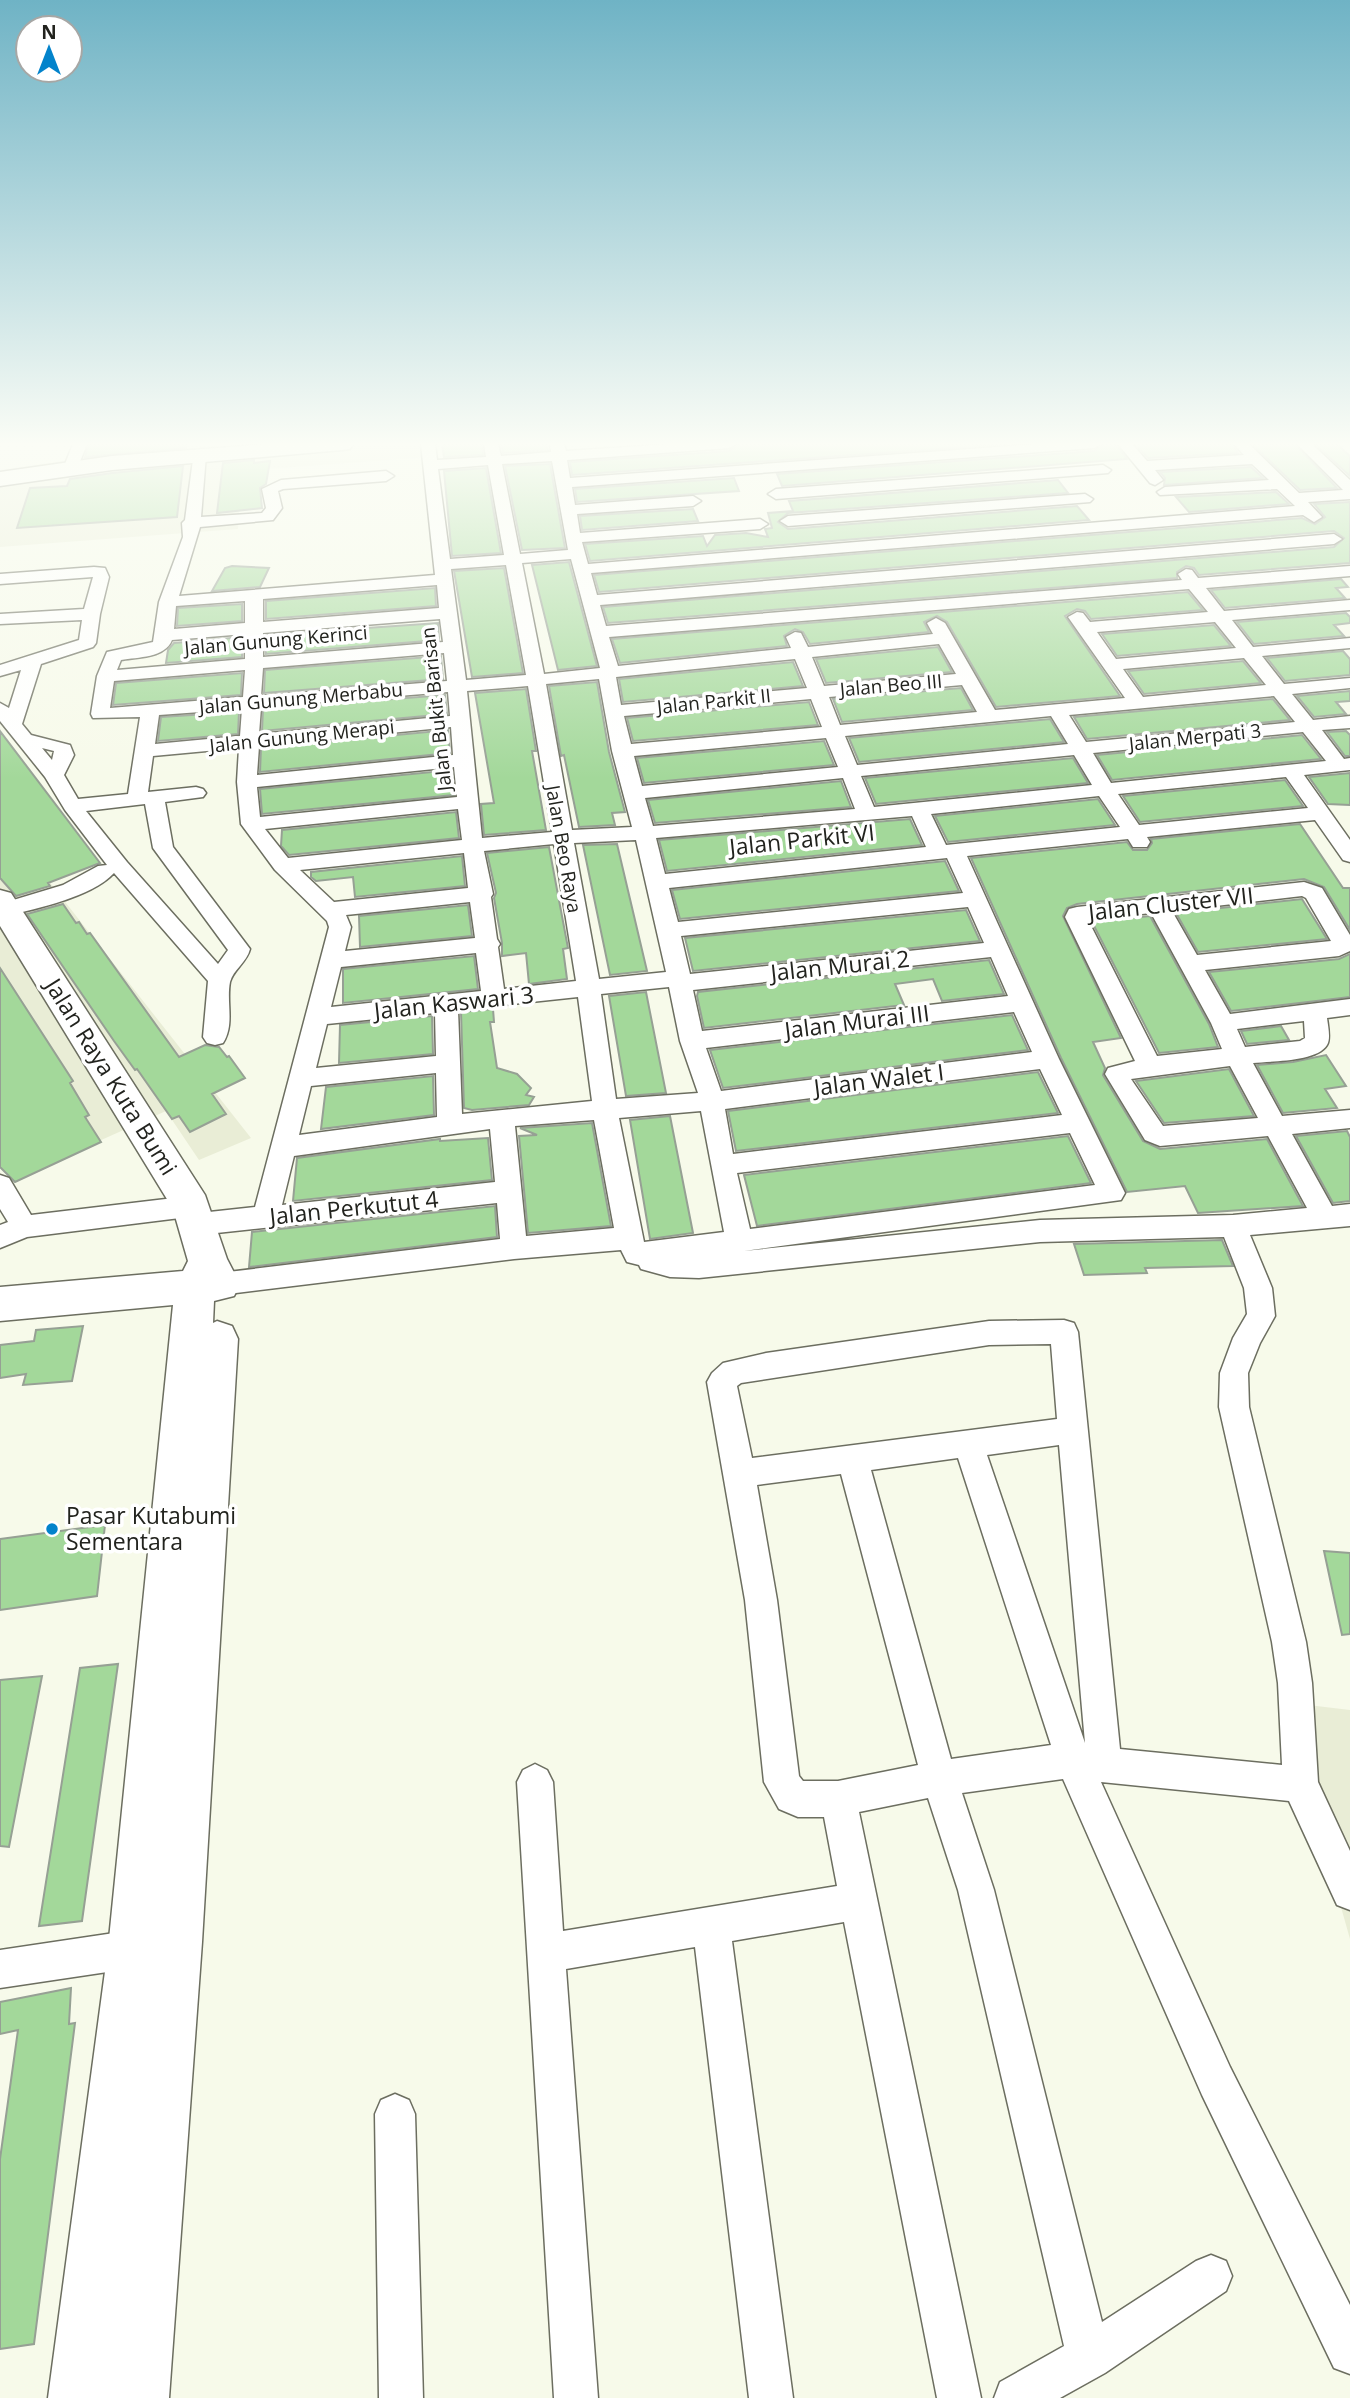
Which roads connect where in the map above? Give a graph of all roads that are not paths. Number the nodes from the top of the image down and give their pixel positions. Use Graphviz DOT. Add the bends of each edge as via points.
graph roads {
  1 [pos="184,556"];
  2 [pos="440,556"];
  3 [pos="511,556"];
  4 [pos="551,556"];
  5 [pos="579,556"];
  6 [pos="658,556"];
  7 [pos="738,556"];
  8 [pos="759,556"];
  9 [pos="967,556"];
  10 [pos="1124,556"];
  11 [pos="1171,556"];
  12 [pos="715,558"];
  13 [pos="512,560"];
  14 [pos="975,569"];
  15 [pos="1350,571"];
  16 [pos="442,572"];
  17 [pos="0,579"];
  18 [pos="1194,583"];
  19 [pos="771,585"];
  20 [pos="254,595"];
  21 [pos="1062,596"];
  22 [pos="589,601"];
  23 [pos="996,601"];
  24 [pos="168,602"];
  25 [pos="1350,605"];
  26 [pos="927,606"];
  27 [pos="447,612"];
  28 [pos="91,614"];
  29 [pos="1220,617"];
  30 [pos="26,618"];
  31 [pos="787,618"];
  32 [pos="0,619"];
  33 [pos="255,628"];
  34 [pos="1084,628"];
  35 [pos="600,632"];
  36 [pos="165,635"];
  37 [pos="944,638"];
  38 [pos="87,643"];
  39 [pos="1350,643"];
  40 [pos="451,647"];
  41 [pos="1249,652"];
  42 [pos="58,653"];
  43 [pos="802,653"];
  44 [pos="113,656"];
  45 [pos="33,661"];
  46 [pos="254,663"];
  47 [pos="1111,665"];
  48 [pos="0,671"];
  49 [pos="610,671"];
  50 [pos="106,676"];
  51 [pos="966,678"];
  52 [pos="536,680"];
  53 [pos="1350,683"];
  54 [pos="457,685"];
  55 [pos="1280,689"];
  56 [pos="816,692"];
  57 [pos="252,703"];
  58 [pos="1138,703"];
  59 [pos="1057,710"];
  60 [pos="148,711"];
  61 [pos="613,711"];
  62 [pos="989,716"];
  63 [pos="459,721"];
  64 [pos="1350,722"];
  65 [pos="12,724"];
  66 [pos="1308,725"];
  67 [pos="833,732"];
  68 [pos="249,740"];
  69 [pos="1081,749"];
  70 [pos="145,751"];
  71 [pos="622,751"];
  72 [pos="463,760"];
  73 [pos="1345,765"];
  74 [pos="847,771"];
  75 [pos="1292,771"];
  76 [pos="247,782"];
  77 [pos="1105,790"];
  78 [pos="196,793"];
  79 [pos="632,793"];
  80 [pos="145,799"];
  81 [pos="467,802"];
  82 [pos="72,806"];
  83 [pos="919,809"];
  84 [pos="867,814"];
  85 [pos="1324,818"];
  86 [pos="251,824"];
  87 [pos="644,833"];
  88 [pos="561,837"];
  89 [pos="1137,837"];
  90 [pos="475,845"];
  91 [pos="951,855"];
  92 [pos="1350,855"];
  93 [pos="282,865"];
  94 [pos="112,869"];
  95 [pos="656,882"];
  96 [pos="482,894"];
  97 [pos="976,899"];
  98 [pos="11,903"];
  99 [pos="1157,904"];
  100 [pos="328,910"];
  101 [pos="669,930"];
  102 [pos="489,944"];
  103 [pos="999,949"];
  104 [pos="330,960"];
  105 [pos="1189,964"];
  106 [pos="219,979"];
  107 [pos="680,981"];
  108 [pos="589,989"];
  109 [pos="494,999"];
  110 [pos="446,1003"];
  111 [pos="1021,1003"];
  112 [pos="1350,1007"];
  113 [pos="1315,1011"];
  114 [pos="318,1017"];
  115 [pos="1223,1023"];
  116 [pos="215,1037"];
  117 [pos="692,1041"];
  118 [pos="1237,1058"];
  119 [pos="1047,1059"];
  120 [pos="448,1063"];
  121 [pos="1150,1066"];
  122 [pos="303,1077"];
  123 [pos="712,1101"];
  124 [pos="605,1109"];
  125 [pos="502,1118"];
  126 [pos="1350,1119"];
  127 [pos="1079,1122"];
  128 [pos="450,1125"];
  129 [pos="1275,1128"];
  130 [pos="285,1147"];
  131 [pos="722,1165"];
  132 [pos="0,1185"];
  133 [pos="509,1191"];
  134 [pos="1112,1193"];
  135 [pos="1337,1216"];
  136 [pos="265,1218"];
  137 [pos="1233,1226"];
  138 [pos="1129,1227"];
  139 [pos="12,1232"];
  140 [pos="740,1241"];
  141 [pos="633,1246"];
  142 [pos="514,1248"];
  143 [pos="203,1253"];
  144 [pos="0,1304"];
  145 [pos="1074,1430"];
  146 [pos="969,1445"];
  147 [pos="853,1460"];
  148 [pos="740,1473"];
  149 [pos="1088,1763"];
  150 [pos="939,1778"];
  151 [pos="535,1782"];
  152 [pos="1300,1784"];
  153 [pos="838,1800"];
  154 [pos="1350,1892"];
  155 [pos="858,1901"];
  156 [pos="711,1925"];
  157 [pos="155,1945"];
  158 [pos="545,1953"];
  159 [pos="0,1969"];
  160 [pos="395,2114"];
  161 [pos="1211,2276"];
  162 [pos="1350,2353"];
  163 [pos="1089,2357"];
  164 [pos="81,2398"];
  165 [pos="136,2398"];
  166 [pos="401,2398"];
  167 [pos="576,2398"];
  168 [pos="771,2398"];
  169 [pos="959,2398"];
  170 [pos="1016,2398"];
  1 -- 24 [label="street"];
  2 -- 16 [label="street, Jalan Bukit Barisan"];
  3 -- 13 [label="street, Jalan Beo Raya"];
  4 -- 13 [label="street"];
  5 -- 22 [label="street"];
  6 -- 12 [label="street"];
  7 -- 12 [label="street"];
  8 -- 19 [label="street"];
  9 -- 14 [label="street"];
  10 -- 14 [label="street"];
  11 -- 18 [label="street"];
  13 -- 16 [label="street"];
  13 -- 52 [label="street, Jalan Beo Raya"];
  14 -- 19 [label="street"];
  14 -- 23 [label="street"];
  15 -- 18 [label="street"];
  16 -- 20 [label="street"];
  16 -- 27 [label="street, Jalan Bukit Barisan"];
  17 -- 28 [label="street" via="99,572"];
  18 -- 21 [label="street"];
  18 -- 29 [label="street"];
  19 -- 22 [label="street"];
  19 -- 31 [label="street"];
  20 -- 24 [label="street"];
  20 -- 33 [label="street"];
  21 -- 23 [label="street"];
  21 -- 34 [label="street"];
  22 -- 35 [label="street"];
  23 -- 26 [label="street"];
  24 -- 36 [label="street"];
  25 -- 29 [label="street"];
  26 -- 31 [label="street"];
  26 -- 37 [label="street"];
  27 -- 33 [label="street"];
  27 -- 40 [label="street, Jalan Bukit Barisan"];
  28 -- 30 [label="street"];
  28 -- 38 [label="street"];
  29 -- 34 [label="street"];
  29 -- 41 [label="street"];
  30 -- 32 [label="street"];
  30 -- 42 [label="street"];
  31 -- 35 [label="street"];
  31 -- 43 [label="street"];
  33 -- 36 [label="street"];
  33 -- 46 [label="street"];
  34 -- 47 [label="street"];
  35 -- 49 [label="street"];
  36 -- 44 [label="street" via="158,648"];
  37 -- 43 [label="street"];
  37 -- 51 [label="street"];
  38 -- 42 [label="street"];
  38 -- 44 [label="street"];
  39 -- 41 [label="street"];
  40 -- 46 [label="street, Jalan Gunung Kerinci"];
  40 -- 54 [label="street, Jalan Bukit Barisan"];
  41 -- 47 [label="street"];
  41 -- 55 [label="street"];
  42 -- 45 [label="street"];
  43 -- 49 [label="street, Jalan Gunung Merbabu"];
  43 -- 56 [label="street"];
  44 -- 50 [label="street"];
  45 -- 48 [label="street"];
  45 -- 65 [label="street"];
  46 -- 50 [label="street, Jalan Gunung Kerinci"];
  46 -- 57 [label="street"];
  47 -- 58 [label="street"];
  49 -- 52 [label="street, Jalan Gunung Merbabu"];
  49 -- 61 [label="street"];
  50 -- 60 [label="street" via="100,714"];
  51 -- 56 [label="street, Jalan Beo III"];
  51 -- 62 [label="street"];
  52 -- 54 [label="street, Jalan Gunung Merbabu"];
  52 -- 88 [label="street, Jalan Beo Raya"];
  53 -- 55 [label="street"];
  54 -- 57 [label="street, Jalan Gunung Merbabu"];
  54 -- 63 [label="street, Jalan Bukit Barisan"];
  55 -- 58 [label="street"];
  55 -- 66 [label="street"];
  56 -- 61 [label="street, Jalan Parkit II"];
  56 -- 67 [label="street"];
  57 -- 60 [label="street, Jalan Gunung Merbabu"];
  57 -- 68 [label="street"];
  58 -- 59 [label="street"];
  59 -- 62 [label="street"];
  59 -- 69 [label="street"];
  60 -- 70 [label="street"];
  61 -- 71 [label="street"];
  62 -- 67 [label="street"];
  63 -- 68 [label="street, Jalan Gunung Merapi"];
  63 -- 72 [label="street, Jalan Bukit Barisan"];
  64 -- 66 [label="street, Jalan Merpati 3"];
  65 -- 82 [label="street" via="54,775"];
  66 -- 69 [label="street, Jalan Merpati 3"];
  66 -- 73 [label="street"];
  67 -- 71 [label="street"];
  67 -- 74 [label="street"];
  68 -- 70 [label="street, Jalan Gunung Merapi"];
  68 -- 76 [label="street"];
  69 -- 74 [label="street, Jalan Merpati 3"];
  69 -- 77 [label="street"];
  70 -- 80 [label="street"];
  71 -- 79 [label="street"];
  72 -- 76 [label="street"];
  72 -- 81 [label="street, Jalan Bukit Barisan"];
  73 -- 75 [label="street"];
  74 -- 79 [label="street, Jalan Merpati 3"];
  74 -- 84 [label="street"];
  75 -- 77 [label="street"];
  75 -- 85 [label="street"];
  76 -- 86 [label="street"];
  77 -- 83 [label="street"];
  77 -- 89 [label="street"];
  78 -- 80 [label="street"];
  79 -- 87 [label="street"];
  80 -- 82 [label="street"];
  80 -- 106 [label="street" via="163,848 239,949"];
  81 -- 86 [label="street"];
  81 -- 90 [label="street, Jalan Bukit Barisan"];
  82 -- 94 [label="street"];
  83 -- 84 [label="street"];
  83 -- 91 [label="street"];
  84 -- 87 [label="street"];
  85 -- 89 [label="street, Jalan Parkit VI"];
  85 -- 92 [label="street"];
  86 -- 93 [label="street"];
  87 -- 88 [label="street"];
  87 -- 95 [label="street"];
  88 -- 90 [label="street"];
  88 -- 108 [label="street, Jalan Beo Raya"];
  89 -- 91 [label="street, Jalan Parkit VI"];
  90 -- 93 [label="street"];
  90 -- 96 [label="street, Jalan Bukit Barisan"];
  91 -- 95 [label="street, Jalan Parkit VI"];
  91 -- 97 [label="street"];
  93 -- 100 [label="street"];
  94 -- 98 [label="street" via="73,887"];
  94 -- 106 [label="street"];
  95 -- 101 [label="street"];
  96 -- 100 [label="street"];
  96 -- 102 [label="street, Jalan Bukit Barisan"];
  97 -- 101 [label="street"];
  97 -- 103 [label="street"];
  98 -- 143 [label="street, Jalan Raya Kuta Bumi"];
  99 -- 105 [label="street"];
  99 -- 105 [label="street, Jalan Cluster VII" via="1308,890 1314,892 1344,944"];
  99 -- 121 [label="street, Jalan Cluster VII" via="1076,917"];
  100 -- 104 [label="street" via="340,922"];
  101 -- 107 [label="street"];
  102 -- 104 [label="street"];
  102 -- 109 [label="street, Jalan Bukit Barisan"];
  103 -- 107 [label="street, Jalan Murai 2"];
  103 -- 111 [label="street"];
  104 -- 114 [label="street"];
  105 -- 115 [label="street"];
  106 -- 116 [label="street" via="220,1020"];
  107 -- 108 [label="street"];
  107 -- 117 [label="street"];
  108 -- 109 [label="street, Jalan Kaswari 3"];
  108 -- 124 [label="street, Jalan Beo Raya"];
  109 -- 110 [label="street, Jalan Kaswari 3"];
  110 -- 114 [label="street, Jalan Kaswari 3"];
  110 -- 120 [label="street"];
  111 -- 117 [label="street, Jalan Murai III"];
  111 -- 119 [label="street"];
  112 -- 113 [label="street"];
  113 -- 115 [label="street"];
  113 -- 118 [label="street" via="1317,1042 1305,1049"];
  114 -- 122 [label="street"];
  115 -- 118 [label="street"];
  117 -- 123 [label="street"];
  118 -- 121 [label="street"];
  118 -- 129 [label="street"];
  119 -- 123 [label="street, Jalan Walet I"];
  119 -- 127 [label="street"];
  120 -- 122 [label="street"];
  120 -- 128 [label="street"];
  121 -- 129 [label="street" via="1117,1073 1160,1136"];
  122 -- 130 [label="street"];
  123 -- 124 [label="street, Jalan Walet I"];
  123 -- 131 [label="street"];
  124 -- 125 [label="street, Jalan Walet I"];
  124 -- 141 [label="street, Jalan Beo Raya"];
  125 -- 128 [label="street, Jalan Walet I"];
  125 -- 133 [label="street"];
  126 -- 129 [label="street"];
  127 -- 131 [label="street"];
  127 -- 134 [label="street"];
  128 -- 130 [label="street, Jalan Walet I"];
  129 -- 135 [label="street"];
  130 -- 136 [label="street"];
  131 -- 140 [label="street"];
  132 -- 139 [label="street"];
  133 -- 136 [label="street, Jalan Perkutut 4"];
  133 -- 142 [label="street"];
  134 -- 138 [label="street"];
  134 -- 140 [label="street"];
  135 -- 137 [label="street"];
  136 -- 143 [label="street, Jalan Perkutut 4"];
  137 -- 138 [label="street"];
  137 -- 152 [label="street" via="1261,1302 1261,1316 1234,1373 1234,1407 1289,1642"];
  138 -- 141 [label="street" via="1040,1231 699,1267 653,1262"];
  139 -- 143 [label="street"];
  140 -- 141 [label="street"];
  141 -- 142 [label="street"];
  142 -- 143 [label="street"];
  143 -- 144 [label="street"];
  143 -- 157 [label="street"];
  145 -- 146 [label="street"];
  145 -- 148 [label="street" via="1064,1332 989,1333 733,1372 722,1382"];
  145 -- 149 [label="street"];
  146 -- 147 [label="street"];
  146 -- 149 [label="street"];
  147 -- 148 [label="street"];
  147 -- 150 [label="street"];
  148 -- 153 [label="street" via="761,1600 782,1782 798,1799"];
  149 -- 150 [label="street"];
  149 -- 152 [label="street"];
  149 -- 162 [label="street" via="1216,2081"];
  150 -- 153 [label="street"];
  150 -- 163 [label="street" via="976,1890"];
  151 -- 158 [label="street"];
  152 -- 154 [label="street"];
  153 -- 155 [label="street"];
  155 -- 156 [label="street"];
  155 -- 169 [label="street"];
  156 -- 158 [label="street"];
  156 -- 168 [label="street"];
  157 -- 159 [label="street"];
  157 -- 164 [label="street"];
  157 -- 165 [label="street"];
  158 -- 167 [label="street"];
  160 -- 166 [label="street"];
  161 -- 163 [label="street"];
  163 -- 170 [label="street"];
}
